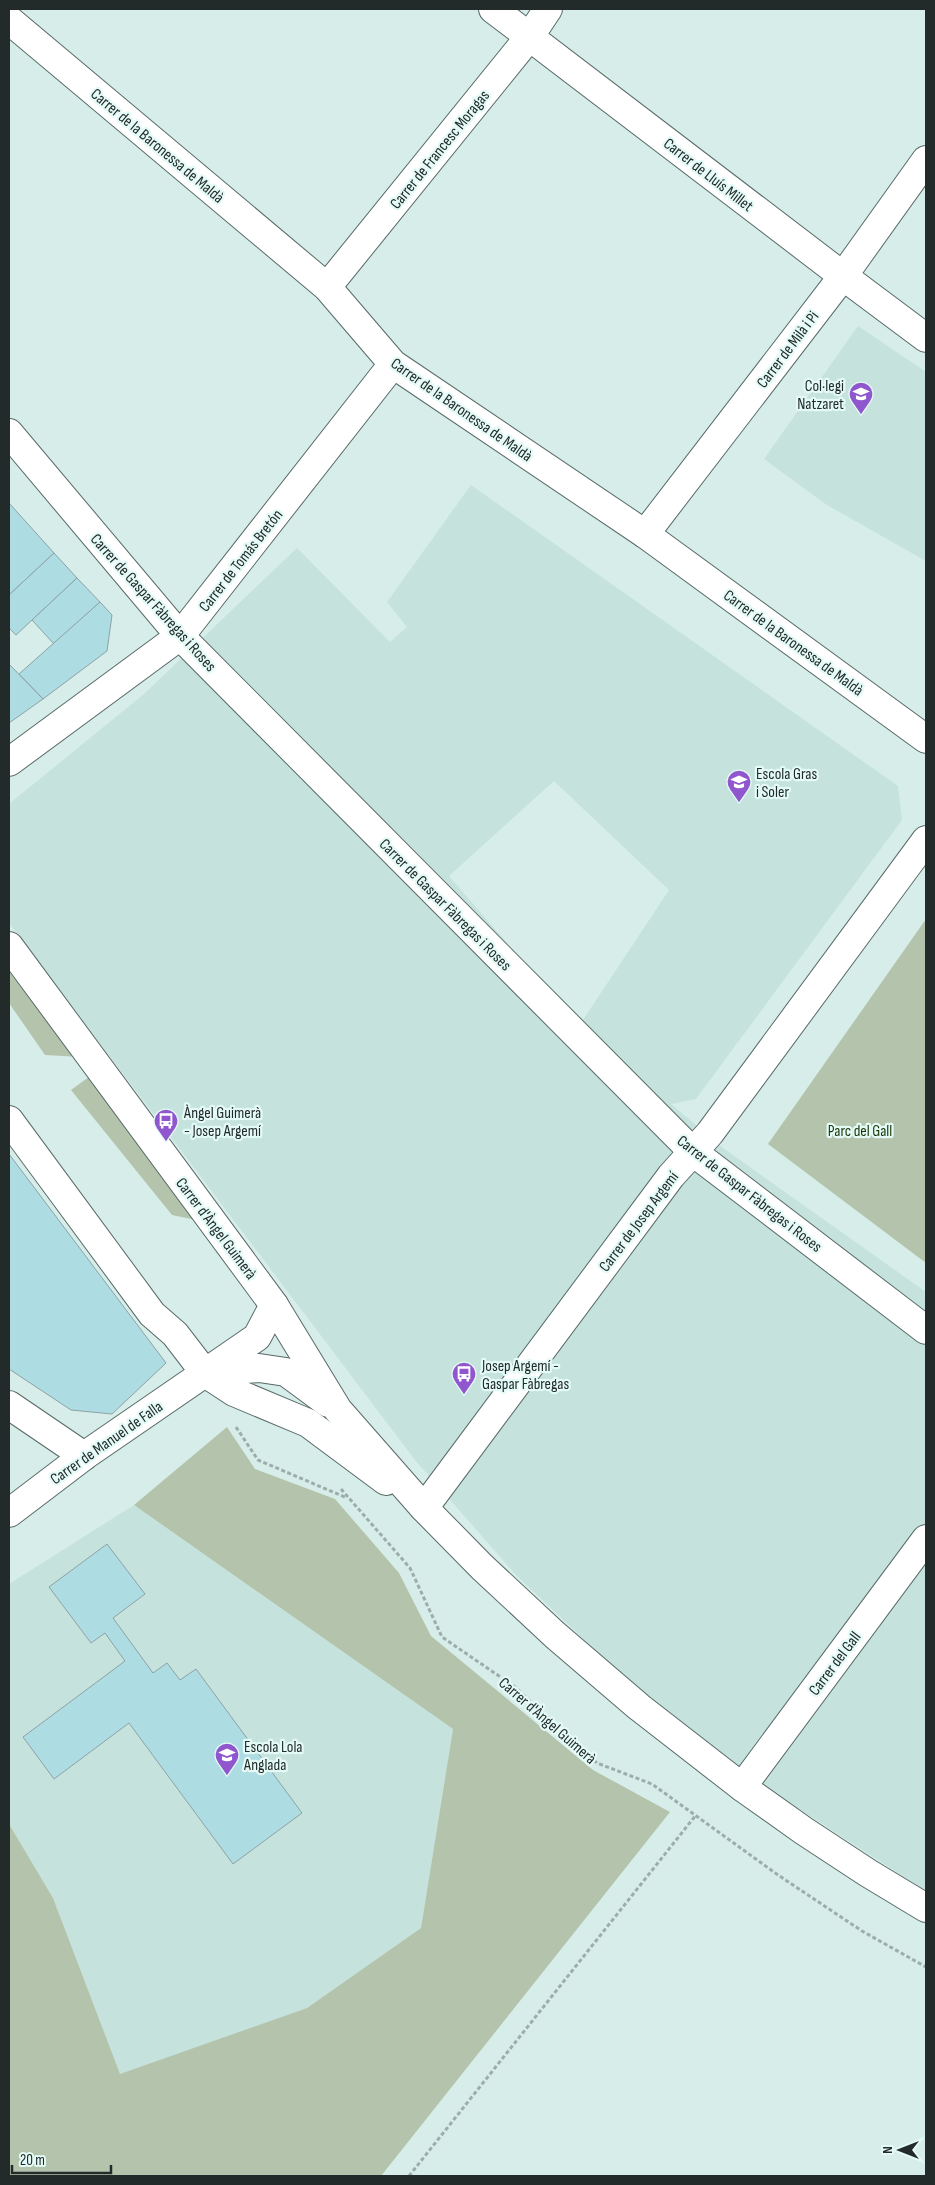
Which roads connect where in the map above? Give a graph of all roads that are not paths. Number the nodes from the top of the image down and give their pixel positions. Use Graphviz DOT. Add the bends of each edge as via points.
graph roads {
  1 [pos="493,9"];
  2 [pos="548,9"];
  3 [pos="9,20"];
  4 [pos="530,36"];
  5 [pos="926,160"];
  6 [pos="843,276"];
  7 [pos="327,287"];
  8 [pos="926,338"];
  9 [pos="393,364"];
  10 [pos="9,433"];
  11 [pos="645,534"];
  12 [pos="180,636"];
  13 [pos="926,739"];
  14 [pos="9,762"];
  15 [pos="926,840"];
  16 [pos="9,946"];
  17 [pos="9,1120"];
  18 [pos="693,1152"];
  19 [pos="274,1305"];
  20 [pos="926,1330"];
  21 [pos="205,1372"];
  22 [pos="9,1405"];
  23 [pos="338,1410"];
  24 [pos="84,1456"];
  25 [pos="424,1508"];
  26 [pos="9,1513"];
  27 [pos="926,1539"];
  28 [pos="742,1787"];
  29 [pos="926,1908"];
  1 -- 4 [label="street, Carrer de Lluís Millet"];
  2 -- 4 [label="street, Carrer de Francesc Moragas"];
  3 -- 7 [label="street, Carrer de la Baronessa de Maldà"];
  4 -- 6 [label="street, Carrer de Lluís Millet"];
  4 -- 7 [label="street, Carrer de Francesc Moragas"];
  5 -- 6 [label="street, Carrer de Milà i Pi"];
  6 -- 8 [label="street, Carrer de Lluís Millet"];
  6 -- 11 [label="street, Carrer de Milà i Pi"];
  7 -- 9 [label="street, Carrer de la Baronessa de Maldà"];
  9 -- 11 [label="street, Carrer de la Baronessa de Maldà"];
  9 -- 12 [label="street, Carrer de Tomás Bretón"];
  10 -- 12 [label="street, Carrer de Gaspar Fàbregas i Roses"];
  11 -- 13 [label="street, Carrer de la Baronessa de Maldà"];
  12 -- 14 [label="street, Carrer de Tomás Bretón"];
  12 -- 18 [label="street, Carrer de Gaspar Fàbregas i Roses"];
  15 -- 18 [label="street, Carrer de Josep Argemí"];
  16 -- 19 [label="street, Carrer d'Àngel Guimerà"];
  17 -- 21 [label="street, Carrer d'Àngel Guimerà" via="152,1314 175,1334"];
  18 -- 20 [label="street, Carrer de Gaspar Fàbregas i Roses"];
  18 -- 25 [label="street, Carrer de Josep Argemí" via="671,1176"];
  19 -- 21 [label="street, Carrer de Manuel de Falla" via="257,1337"];
  19 -- 23 [label="street, Carrer d'Àngel Guimerà"];
  21 -- 23 [label="street" via="259,1368 286,1372"];
  21 -- 24 [label="street, Carrer de Manuel de Falla"];
  21 -- 25 [label="street, Carrer d'Àngel Guimerà" via="234,1392 308,1423"];
  22 -- 24 [label="street"];
  23 -- 25 [label="street, Carrer d'Àngel Guimerà"];
  24 -- 26 [label="street, Carrer de Manuel de Falla"];
  25 -- 28 [label="street, Carrer d'Àngel Guimerà" via="555,1635 639,1707"];
  27 -- 28 [label="street, Carrer del Gall"];
  28 -- 29 [label="street, Carrer d'Àngel Guimerà" via="868,1873"];
}
